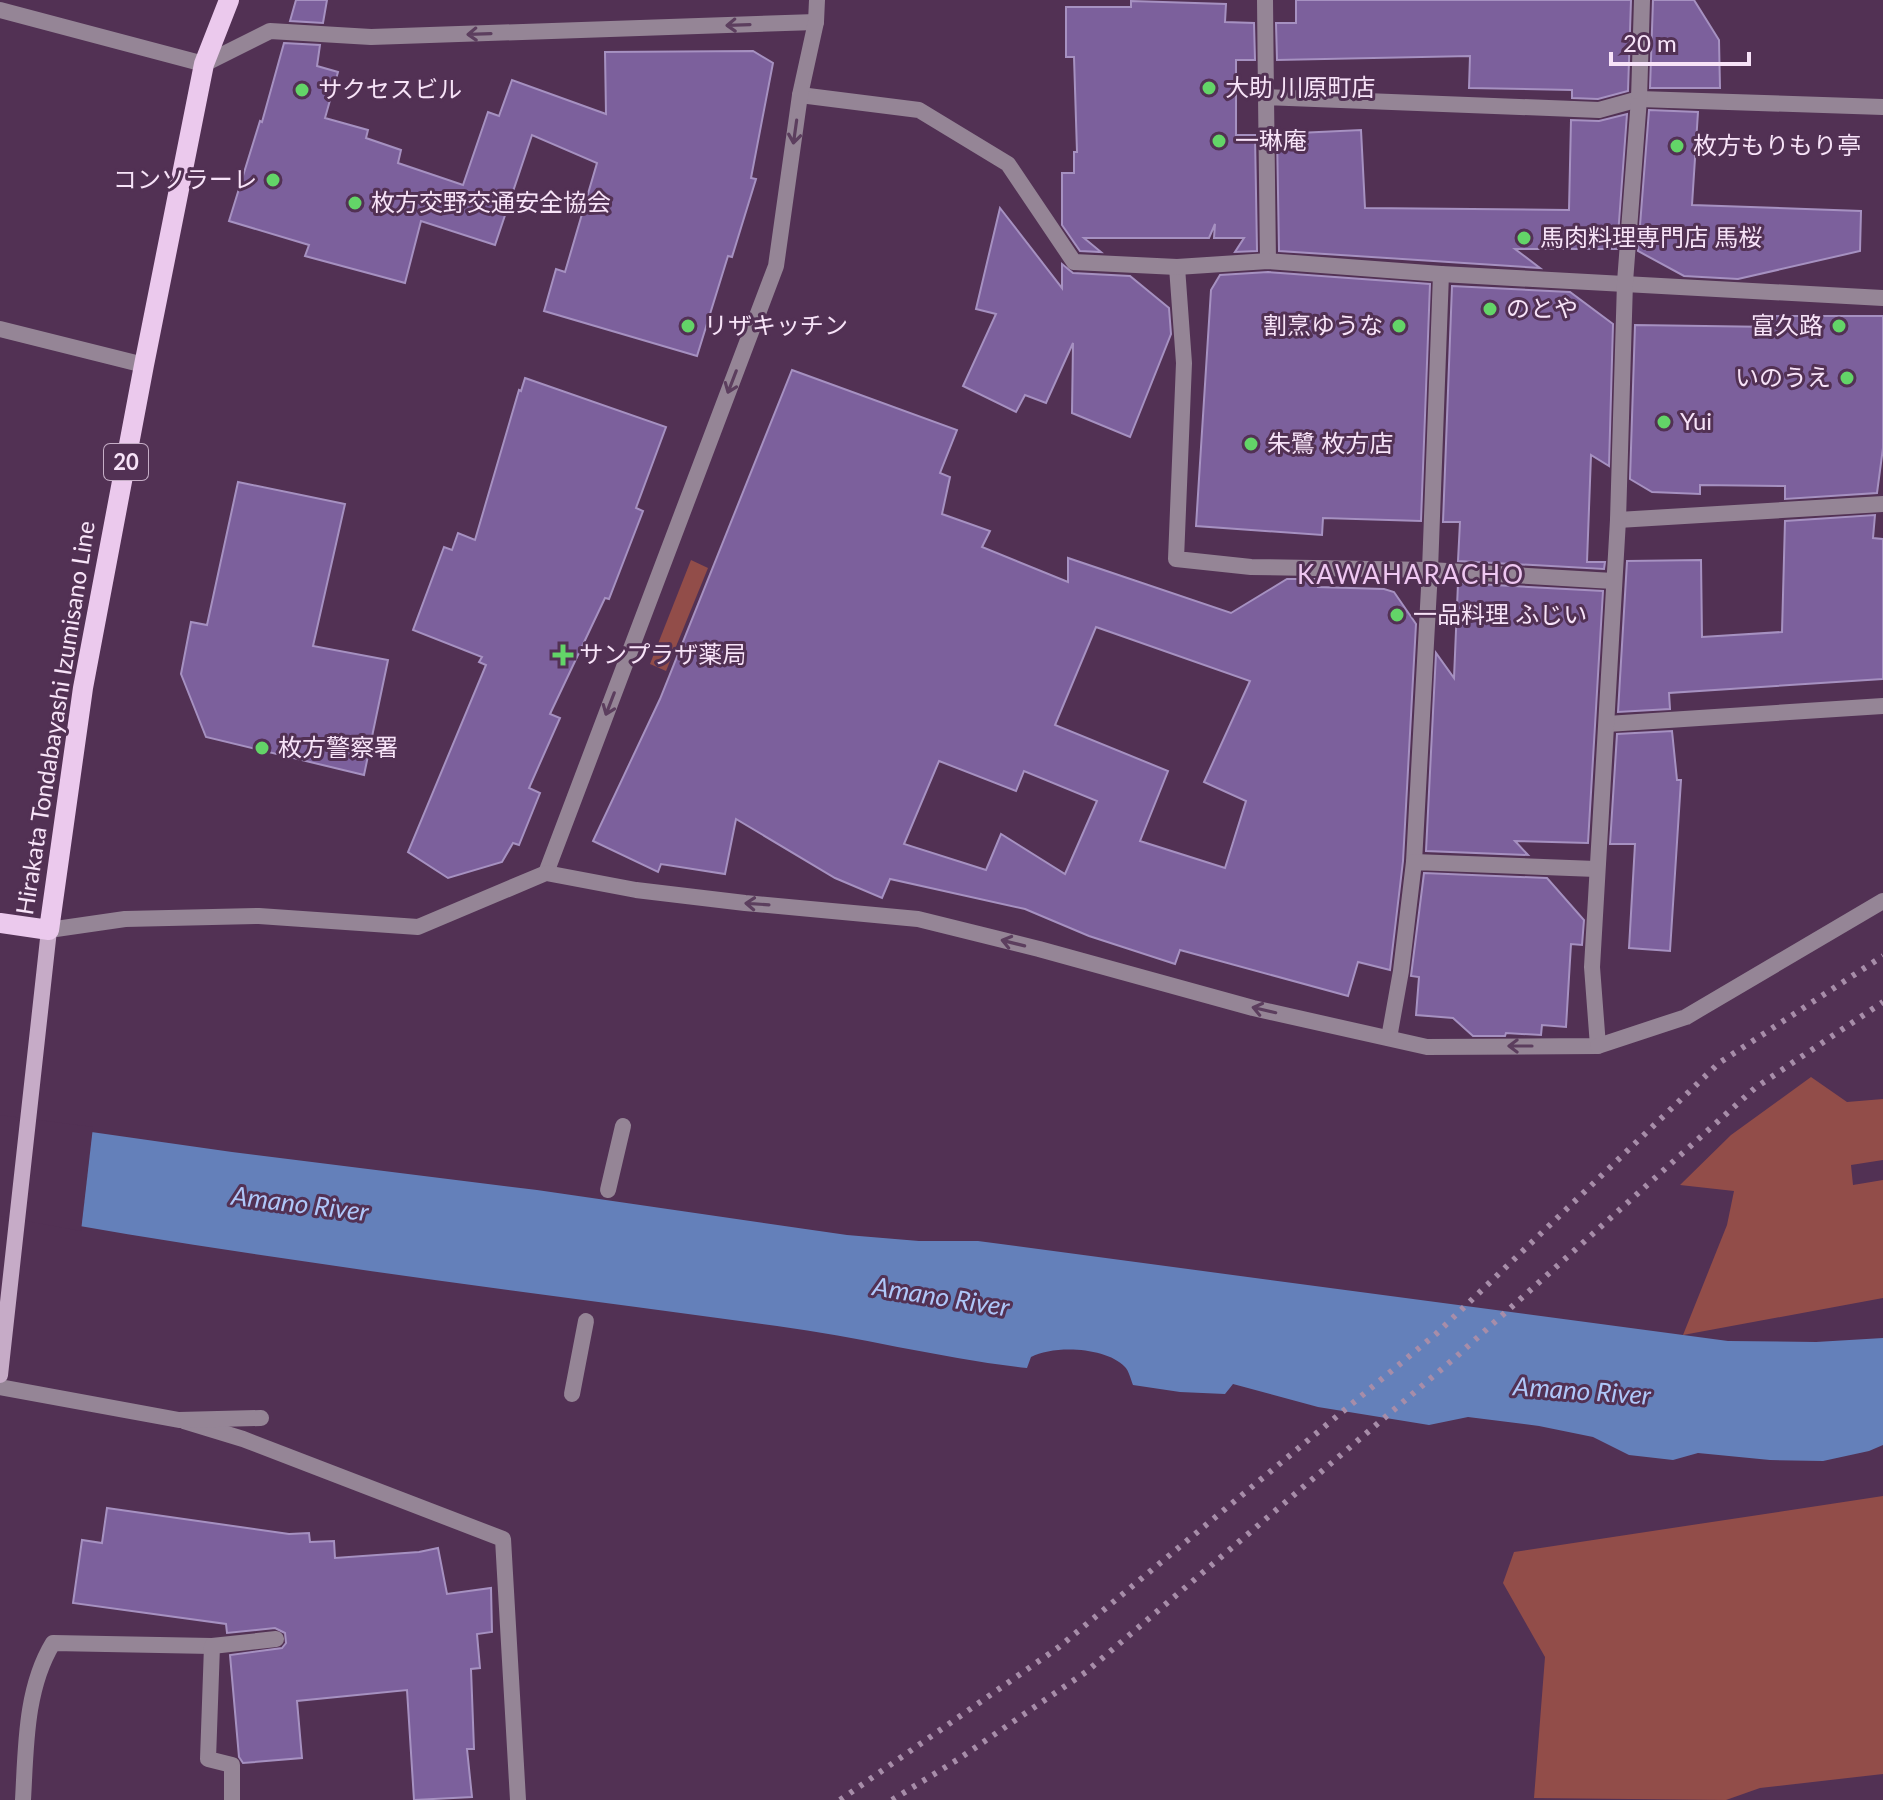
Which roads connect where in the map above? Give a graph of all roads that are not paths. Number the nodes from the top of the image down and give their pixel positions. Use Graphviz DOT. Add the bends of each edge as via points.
graph roads {
  1 [pos="229,0"];
  2 [pos="817,0"];
  3 [pos="1265,0"];
  4 [pos="1642,0"];
  5 [pos="0,10"];
  6 [pos="816,22"];
  7 [pos="204,64"];
  8 [pos="800,95"];
  9 [pos="1266,97"];
  10 [pos="1639,99"];
  11 [pos="1883,107"];
  12 [pos="1268,261"];
  13 [pos="1177,267"];
  14 [pos="1441,274"];
  15 [pos="1625,282"];
  16 [pos="1883,298"];
  17 [pos="0,329"];
  18 [pos="144,365"];
  19 [pos="1883,504"];
  20 [pos="1618,520"];
  21 [pos="1430,570"];
  22 [pos="1613,581"];
  23 [pos="1883,706"];
  24 [pos="1607,724"];
  25 [pos="1414,862"];
  26 [pos="1596,869"];
  27 [pos="546,873"];
  28 [pos="1883,901"];
  29 [pos="0,923"];
  30 [pos="49,930"];
  31 [pos="1389,1038"];
  32 [pos="1598,1046"];
  33 [pos="623,1126"];
  34 [pos="608,1190"];
  35 [pos="586,1321"];
  36 [pos="1,1368"];
  37 [pos="0,1387"];
  38 [pos="572,1394"];
  39 [pos="261,1418"];
  40 [pos="179,1420"];
  41 [pos="276,1639"];
  42 [pos="212,1646"];
  43 [pos="23,1800"];
  44 [pos="232,1800"];
  45 [pos="518,1800"];
  1 -- 7 [label="main road, Hirakata Tondabayashi Izumisano Line / 20"];
  2 -- 6 [label="street"];
  3 -- 9 [label="street"];
  4 -- 10 [label="street"];
  5 -- 7 [label="street"];
  6 -- 7 [label="street, one-way" via="371,37 270,31"];
  6 -- 8 [label="street"];
  7 -- 18 [label="main road, Hirakata Tondabayashi Izumisano Line / 20"];
  8 -- 13 [label="street" via="919,110 1008,164 1074,262"];
  8 -- 27 [label="street, one-way" via="776,266"];
  9 -- 10 [label="street" via="1599,110"];
  9 -- 12 [label="street"];
  10 -- 11 [label="street"];
  10 -- 15 [label="street"];
  12 -- 13 [label="street"];
  12 -- 14 [label="street"];
  13 -- 21 [label="street" via="1184,363 1176,559 1251,567"];
  14 -- 15 [label="street"];
  14 -- 21 [label="street"];
  15 -- 16 [label="street"];
  15 -- 20 [label="street"];
  17 -- 18 [label="street"];
  18 -- 30 [label="main road, Hirakata Tondabayashi Izumisano Line / 20" via="83,688"];
  19 -- 20 [label="street"];
  20 -- 22 [label="street"];
  21 -- 22 [label="street"];
  21 -- 25 [label="street"];
  22 -- 24 [label="street"];
  23 -- 24 [label="street"];
  24 -- 26 [label="street"];
  25 -- 26 [label="street"];
  25 -- 31 [label="street"];
  26 -- 32 [label="street" via="1592,967"];
  27 -- 30 [label="street" via="418,927 259,916 125,919"];
  31 -- 27 [label="street, one-way" via="1253,1008 918,919 636,890"];
  28 -- 32 [label="street" via="1686,1017"];
  29 -- 30 [label="main road, Hirakata Tondabayashi Izumisano Line"];
  30 -- 36 [label="main road"];
  32 -- 31 [label="street, one-way" via="1427,1047"];
  33 -- 34 [label="street"];
  35 -- 38 [label="street"];
  37 -- 40 [label="street"];
  39 -- 40 [label="street"];
  40 -- 45 [label="street" via="243,1439 503,1539"];
  41 -- 42 [label="street"];
  42 -- 43 [label="street" via="53,1643 28,1720"];
  42 -- 44 [label="street" via="208,1759 232,1765"];
}
